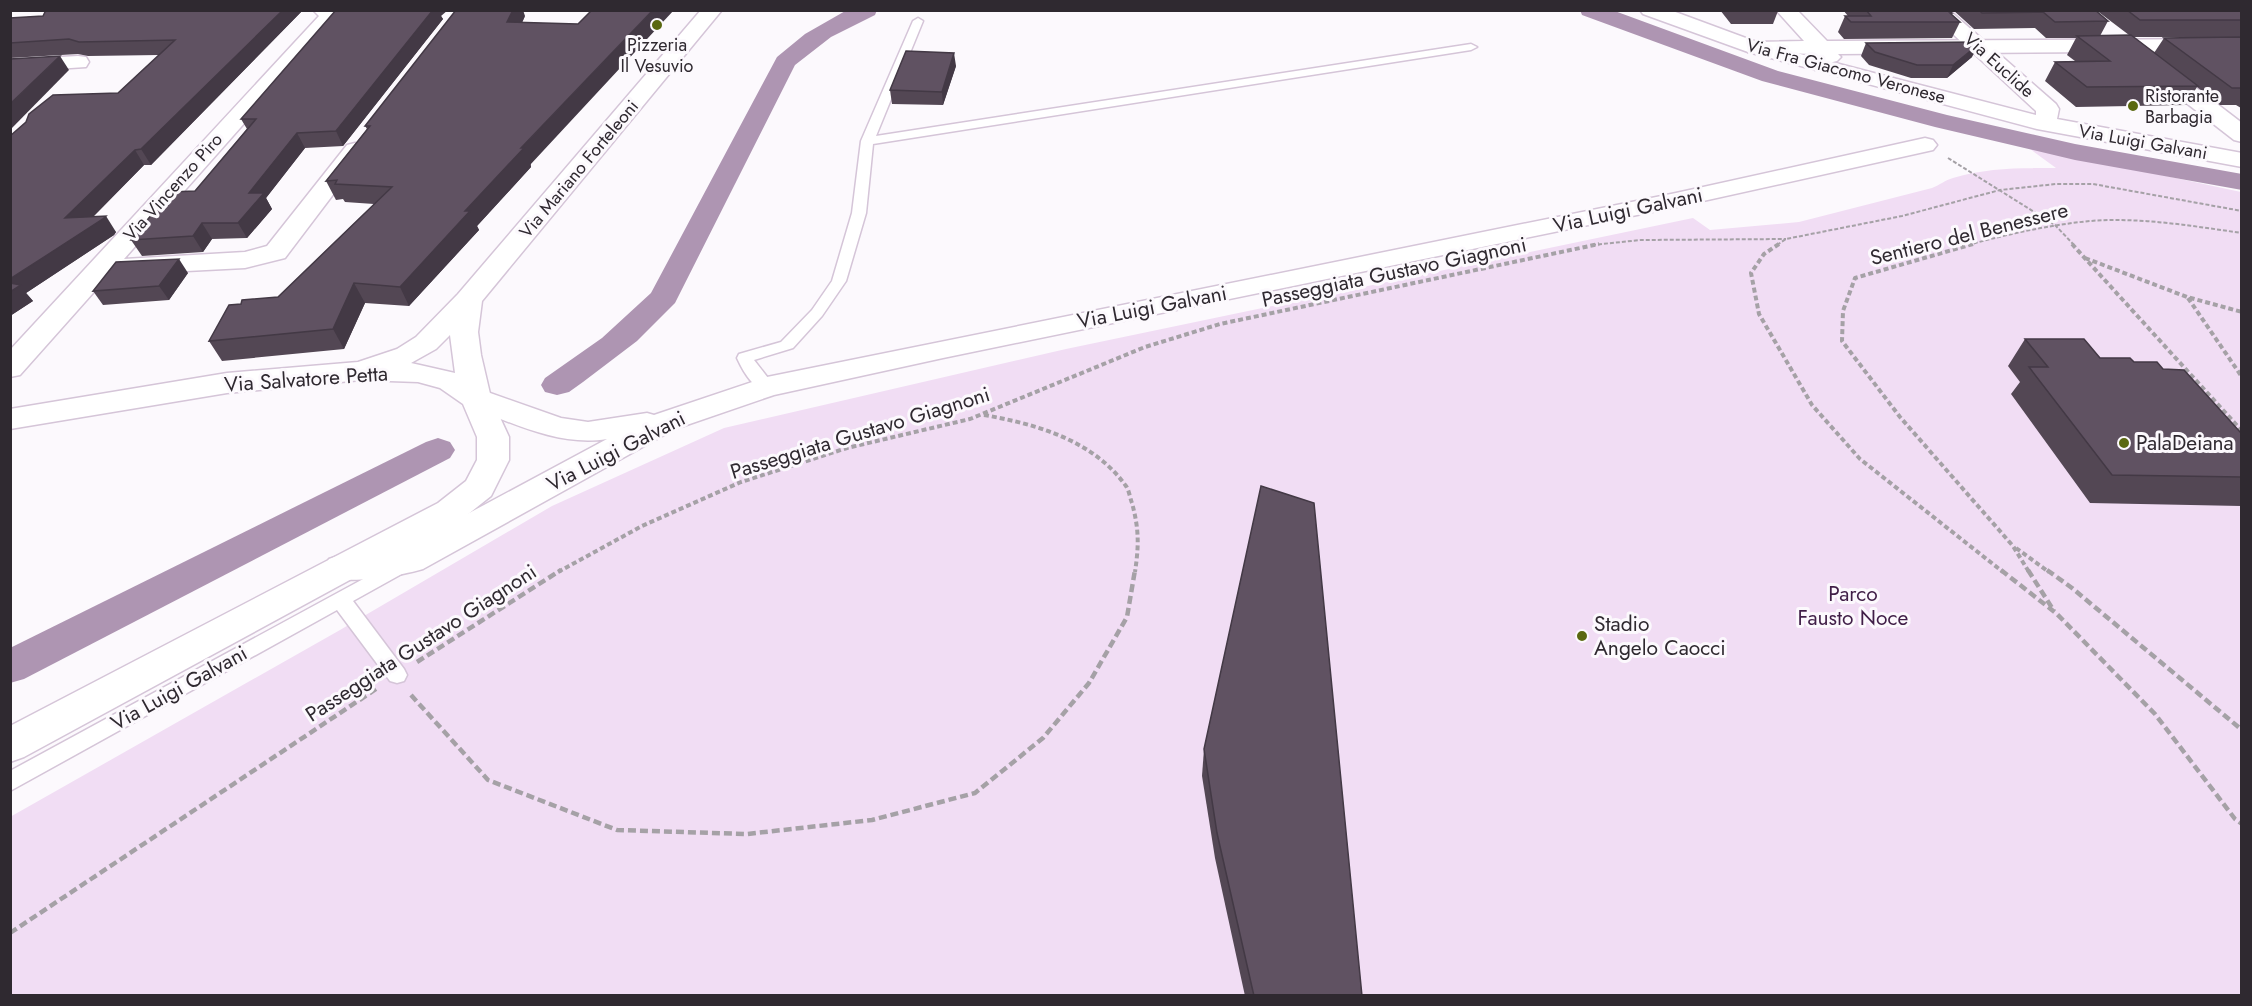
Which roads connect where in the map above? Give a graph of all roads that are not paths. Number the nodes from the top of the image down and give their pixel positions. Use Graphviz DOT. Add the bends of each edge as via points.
graph roads {
  1 [pos="323,10"];
  2 [pos="712,10"];
  3 [pos="1650,10"];
  4 [pos="1786,10"];
  5 [pos="1937,10"];
  6 [pos="918,21"];
  7 [pos="2097,24"];
  8 [pos="2125,45"];
  9 [pos="2241,45"];
  10 [pos="1978,46"];
  11 [pos="1471,47"];
  12 [pos="1820,47"];
  13 [pos="1755,48"];
  14 [pos="78,62"];
  15 [pos="10,66"];
  16 [pos="1848,73"];
  17 [pos="2045,124"];
  18 [pos="371,129"];
  19 [pos="2241,135"];
  20 [pos="867,141"];
  21 [pos="1925,145"];
  22 [pos="2241,160"];
  23 [pos="99,268"];
  24 [pos="468,300"];
  25 [pos="10,368"];
  26 [pos="361,371"];
  27 [pos="767,387"];
  28 [pos="476,398"];
  29 [pos="10,419"];
  30 [pos="664,422"];
  31 [pos="341,584"];
  32 [pos="397,675"];
  33 [pos="10,745"];
  34 [pos="10,782"];
  1 -- 23 [label="street, Via Vincenzo Piro" via="331,14"];
  2 -- 24 [label="street, Via Mariano Forteleoni"];
  3 -- 13 [label="street, Via Fra Giacomo Veronese"];
  4 -- 12 [label="street"];
  5 -- 10 [label="street, Via Euclide"];
  6 -- 20 [label="lane"];
  7 -- 8 [label="street"];
  8 -- 9 [label="street"];
  8 -- 10 [label="street"];
  8 -- 19 [label="street"];
  10 -- 12 [label="street"];
  10 -- 17 [label="street, Via Euclide" via="2048,109"];
  11 -- 20 [label="lane"];
  12 -- 13 [label="street"];
  12 -- 16 [label="street"];
  13 -- 16 [label="street, Via Fra Giacomo Veronese"];
  14 -- 15 [label="street"];
  16 -- 17 [label="street, Via Fra Giacomo Veronese"];
  17 -- 22 [label="street, Via Luigi Galvani"];
  18 -- 23 [label="street" via="276,252 245,260"];
  20 -- 27 [label="lane" via="859,213 846,260 831,293 787,345 745,357"];
  21 -- 27 [label="street, Via Luigi Galvani" via="1677,200"];
  23 -- 25 [label="street, Via Vincenzo Piro"];
  24 -- 26 [label="street, Via Mariano Forteleoni" via="426,343 407,355"];
  24 -- 28 [label="street" via="464,332"];
  26 -- 28 [label="street, Via Salvatore Petta" via="418,373 450,381"];
  26 -- 29 [label="street, Via Salvatore Petta" via="227,383"];
  27 -- 30 [label="street, Via Luigi Galvani"];
  28 -- 30 [label="street, Via Salvatore Petta" via="557,428 588,432"];
  28 -- 31 [label="street, Via Luigi Galvani" via="493,437 493,460 479,488"];
  30 -- 31 [label="street, Via Luigi Galvani" via="411,560"];
  31 -- 32 [label="lane"];
  31 -- 33 [label="street, Via Luigi Galvani"];
  31 -- 34 [label="lane, Via Luigi Galvani"];
}
